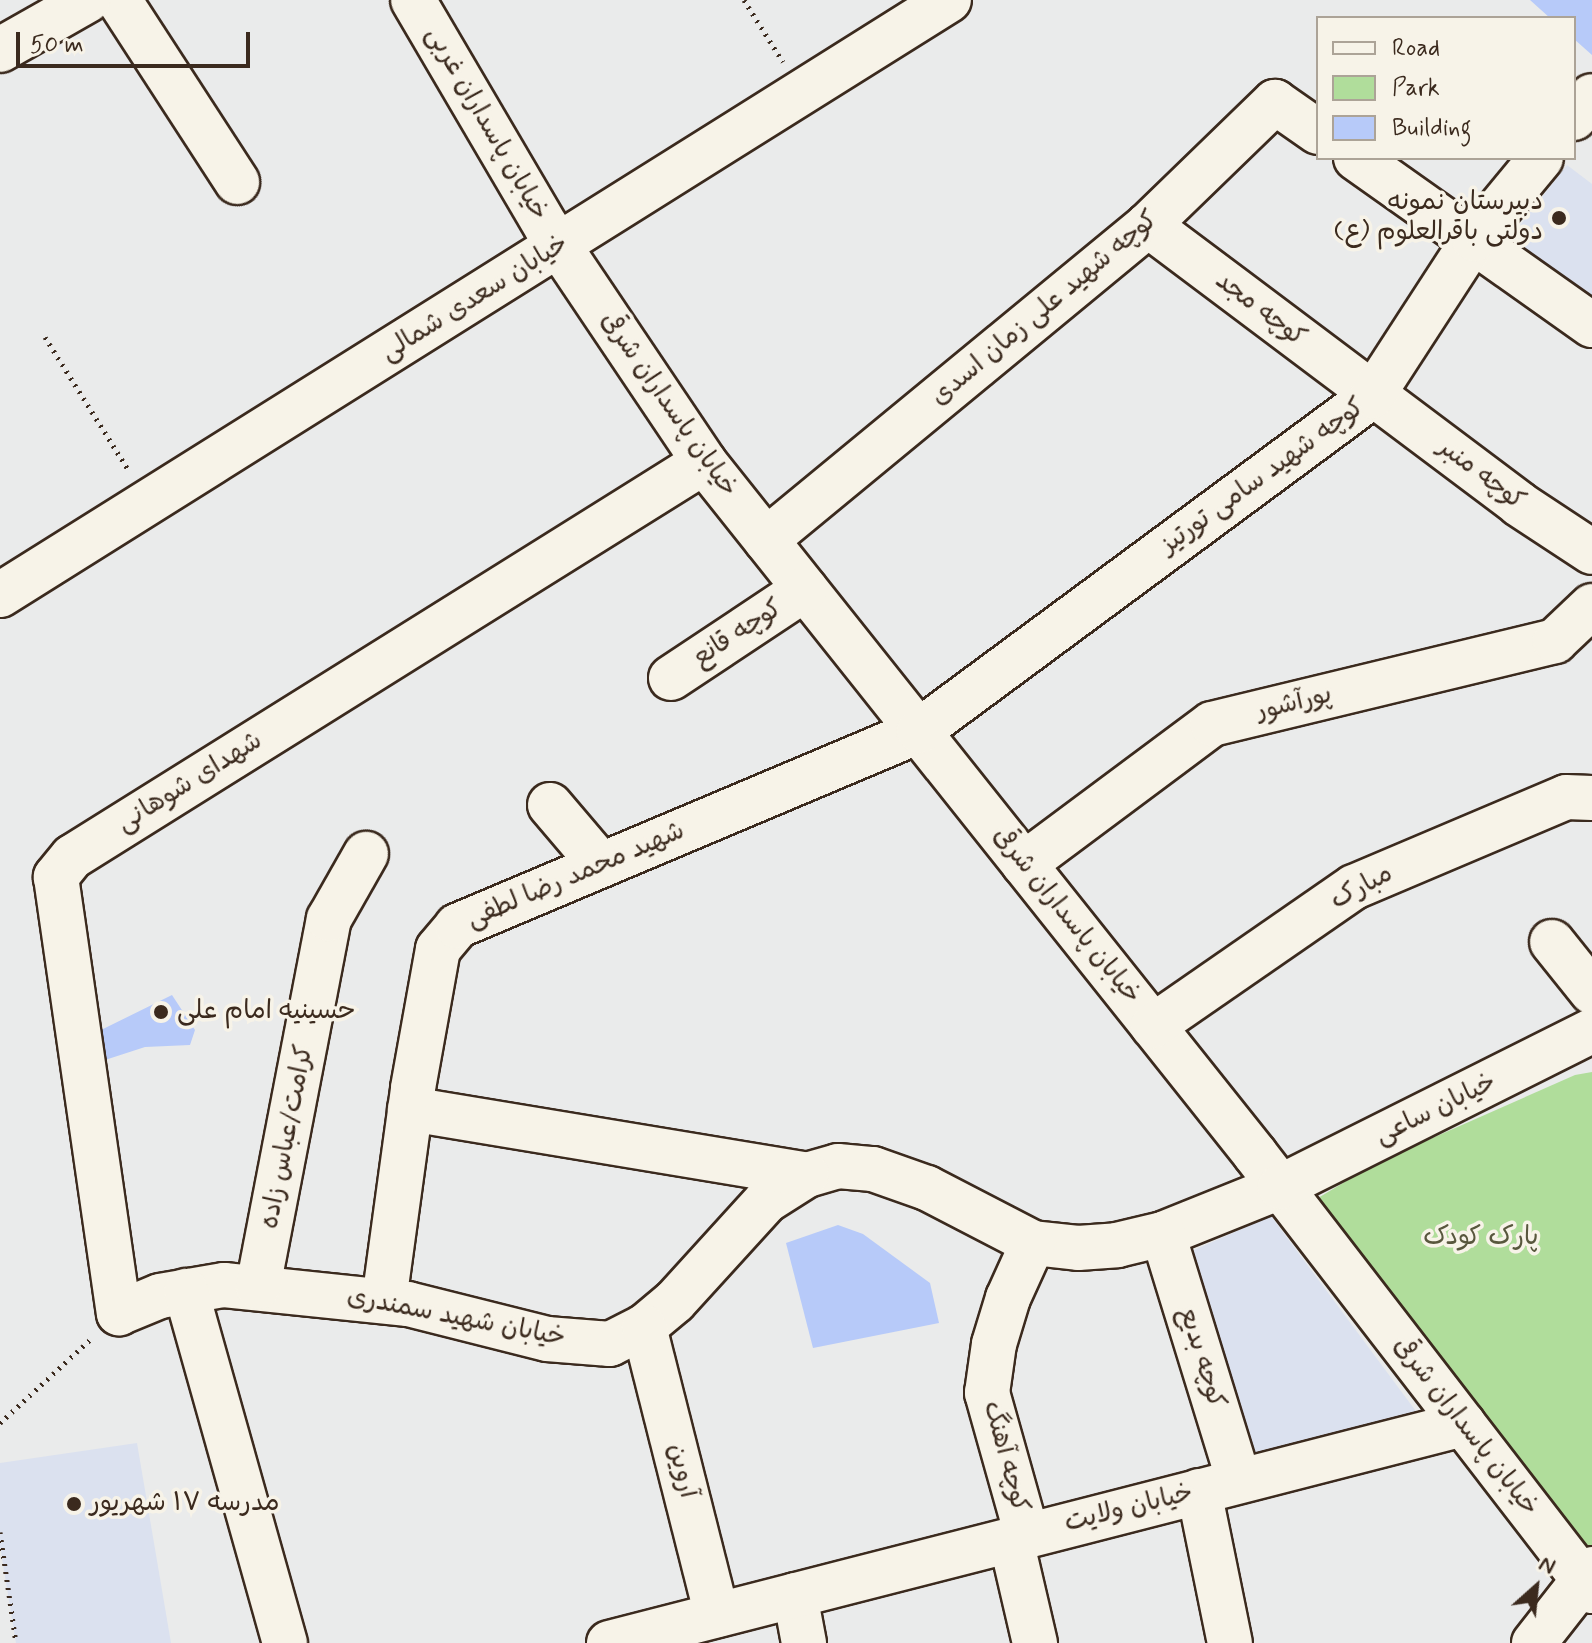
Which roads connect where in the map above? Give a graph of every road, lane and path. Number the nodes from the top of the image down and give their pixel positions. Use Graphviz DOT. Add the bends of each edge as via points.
graph roads {
  1 [pos="88,0"];
  2 [pos="119,0"];
  3 [pos="413,0"];
  4 [pos="744,0"];
  5 [pos="949,0"];
  6 [pos="0,50"];
  7 [pos="803,94"];
  8 [pos="1592,96"];
  9 [pos="1576,116"];
  10 [pos="1316,131"];
  11 [pos="1359,160"];
  12 [pos="1539,160"];
  13 [pos="237,182"];
  14 [pos="1148,225"];
  15 [pos="1474,239"];
  16 [pos="559,247"];
  17 [pos="1592,325"];
  18 [pos="45,337"];
  19 [pos="1372,396"];
  20 [pos="704,462"];
  21 [pos="149,502"];
  22 [pos="766,540"];
  23 [pos="1592,552"];
  24 [pos="805,589"];
  25 [pos="0,595"];
  26 [pos="1592,606"];
  27 [pos="671,678"];
  28 [pos="919,731"];
  29 [pos="1592,798"];
  30 [pos="550,805"];
  31 [pos="366,854"];
  32 [pos="1024,864"];
  33 [pos="601,865"];
  34 [pos="1552,942"];
  35 [pos="1592,992"];
  36 [pos="1153,1026"];
  37 [pos="1592,1031"];
  38 [pos="410,1109"];
  39 [pos="807,1175"];
  40 [pos="1280,1187"];
  41 [pos="1163,1234"];
  42 [pos="1033,1243"];
  43 [pos="258,1287"];
  44 [pos="186,1291"];
  45 [pos="384,1301"];
  46 [pos="119,1313"];
  47 [pos="644,1327"];
  48 [pos="0,1423"];
  49 [pos="1463,1424"];
  50 [pos="1219,1486"];
  51 [pos="0,1532"];
  52 [pos="1019,1538"];
  53 [pos="1589,1579"];
  54 [pos="795,1595"];
  55 [pos="717,1615"];
  56 [pos="16,1643"];
  57 [pos="285,1643"];
  58 [pos="609,1643"];
  59 [pos="804,1643"];
  60 [pos="1035,1643"];
  61 [pos="1230,1643"];
  62 [pos="1534,1643"];
  1 -- 6 [label="street"];
  2 -- 13 [label="street"];
  3 -- 16 [label="street, خیابان پاسداران غربی"];
  4 -- 7 [label="path"];
  5 -- 7 [label="street, خیابان سعدی شمالی"];
  7 -- 16 [label="street, خیابان سعدی شمالی"];
  8 -- 9 [label="street"];
  10 -- 14 [label="street, کوچه شهید علی زمان اسدی" via="1275,102"];
  11 -- 15 [label="street"];
  12 -- 15 [label="street, کوچه شهید سامی تورتیز"];
  14 -- 19 [label="street, کوچه مجد"];
  14 -- 22 [label="street, کوچه شهید علی زمان اسدی"];
  15 -- 17 [label="street"];
  15 -- 19 [label="street, کوچه شهید سامی تورتیز"];
  16 -- 20 [label="street, خیابان پاسداران شرقی"];
  16 -- 21 [label="street, خیابان سعدی شمالی"];
  18 -- 21 [label="path"];
  19 -- 23 [label="street, کوچه منبر"];
  19 -- 28 [label="street, کوچه شهید سامی تورتیز"];
  20 -- 22 [label="street, خیابان پاسداران شرقی"];
  20 -- 46 [label="street, شهدای شوهانی" via="72,857 56,877"];
  21 -- 25 [label="street, خیابان سعدی شمالی"];
  22 -- 24 [label="street, خیابان پاسداران شرقی"];
  24 -- 27 [label="street, کوچه قانع"];
  24 -- 28 [label="street, خیابان پاسداران شرقی"];
  26 -- 32 [label="street, پورآشور" via="1555,641 1212,724"];
  28 -- 32 [label="street, خیابان پاسداران شرقی"];
  28 -- 33 [label="street, شهید محمد رضا لطفی"];
  29 -- 36 [label="street, مبارک" via="1566,797 1354,887"];
  30 -- 33 [label="street"];
  31 -- 43 [label="street, کرامت/عباس زاده" via="329,919"];
  32 -- 36 [label="street, خیابان پاسداران شرقی"];
  33 -- 38 [label="street, شهید محمد رضا لطفی" via="457,926 438,949"];
  34 -- 35 [label="street"];
  36 -- 40 [label="street, خیابان پاسداران شرقی"];
  37 -- 40 [label="street, خیابان ساعی"];
  38 -- 39 [label="street"];
  38 -- 45 [label="street, شهید محمد رضا لطفی"];
  39 -- 42 [label="street, خیابان شهید سمندری" via="838,1166 873,1169 927,1188"];
  39 -- 47 [label="street, خیابان شهید سمندری" via="766,1201 694,1282"];
  40 -- 41 [label="street, خیابان شهید سمندری"];
  40 -- 49 [label="street, خیابان پاسداران شرقی"];
  41 -- 42 [label="street, خیابان شهید سمندری" via="1078,1248"];
  41 -- 50 [label="street, کوچه بدیع"];
  42 -- 52 [label="street, کوچه آهنگ" via="1002,1317 987,1393"];
  43 -- 44 [label="street, خیابان شهید سمندری"];
  43 -- 45 [label="street, خیابان شهید سمندری"];
  44 -- 46 [label="street, خیابان شهید سمندری"];
  44 -- 57 [label="street"];
  45 -- 47 [label="street, خیابان شهید سمندری" via="547,1339 610,1344"];
  46 -- 48 [label="path"];
  47 -- 55 [label="street, آروین"];
  49 -- 50 [label="street, خیابان ولایت"];
  49 -- 53 [label="street, خیابان پاسداران شرقی"];
  50 -- 52 [label="street, خیابان ولایت"];
  50 -- 61 [label="street, کوچه بدیع"];
  51 -- 56 [label="path"];
  52 -- 54 [label="street, خیابان ولایت"];
  52 -- 60 [label="street, کوچه آهنگ"];
  53 -- 62 [label="street"];
  54 -- 55 [label="street, خیابان ولایت"];
  54 -- 59 [label="street"];
  55 -- 58 [label="street, خیابان ولایت"];
}
